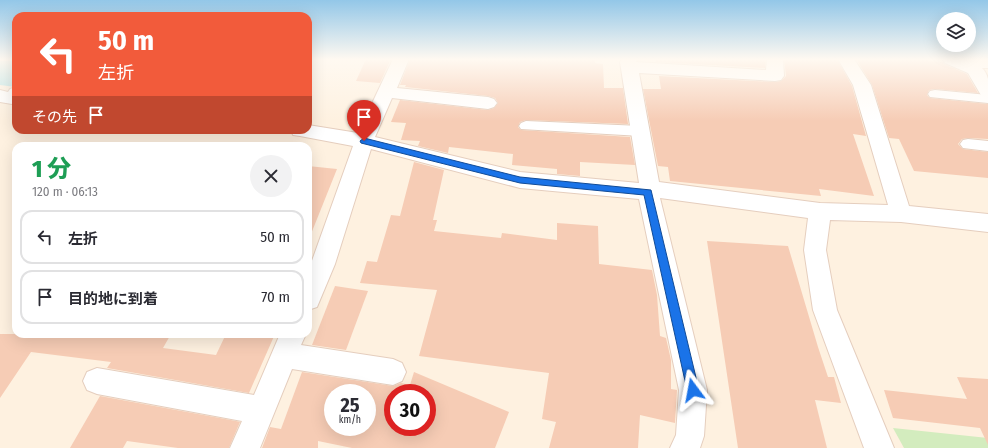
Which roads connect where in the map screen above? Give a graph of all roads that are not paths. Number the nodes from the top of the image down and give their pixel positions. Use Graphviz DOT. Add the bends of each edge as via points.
graph roads {
  1 [pos="391,80"];
  2 [pos="632,80"];
  3 [pos="859,80"];
  4 [pos="980,80"];
  5 [pos="386,92"];
  6 [pos="988,92"];
  7 [pos="935,94"];
  8 [pos="988,99"];
  9 [pos="488,103"];
  10 [pos="526,126"];
  11 [pos="641,131"];
  12 [pos="312,132"];
  13 [pos="364,141"];
  14 [pos="968,144"];
  15 [pos="988,146"];
  16 [pos="649,191"];
  17 [pos="820,211"];
  18 [pos="901,214"];
  19 [pos="988,223"];
  20 [pos="312,290"];
  21 [pos="288,345"];
  22 [pos="393,372"];
  23 [pos="97,381"];
  24 [pos="261,410"];
  25 [pos="245,448"];
  26 [pos="685,448"];
  27 [pos="879,448"];
  1 -- 5 [label="street"];
  2 -- 11 [label="street"];
  3 -- 18 [label="street"];
  4 -- 6 [label="street"];
  5 -- 9 [label="street"];
  5 -- 13 [label="street"];
  7 -- 8 [label="lane"];
  10 -- 11 [label="lane"];
  11 -- 16 [label="street"];
  12 -- 13 [label="street"];
  13 -- 16 [label="street" via="520,180"];
  13 -- 20 [label="street"];
  14 -- 15 [label="lane"];
  16 -- 17 [label="street"];
  16 -- 26 [label="street" via="693,390 690,436"];
  17 -- 18 [label="street"];
  17 -- 27 [label="street" via="815,250 825,310"];
  18 -- 19 [label="street"];
  21 -- 22 [label="street"];
  21 -- 24 [label="street"];
  23 -- 24 [label="street"];
  24 -- 25 [label="street"];
}
